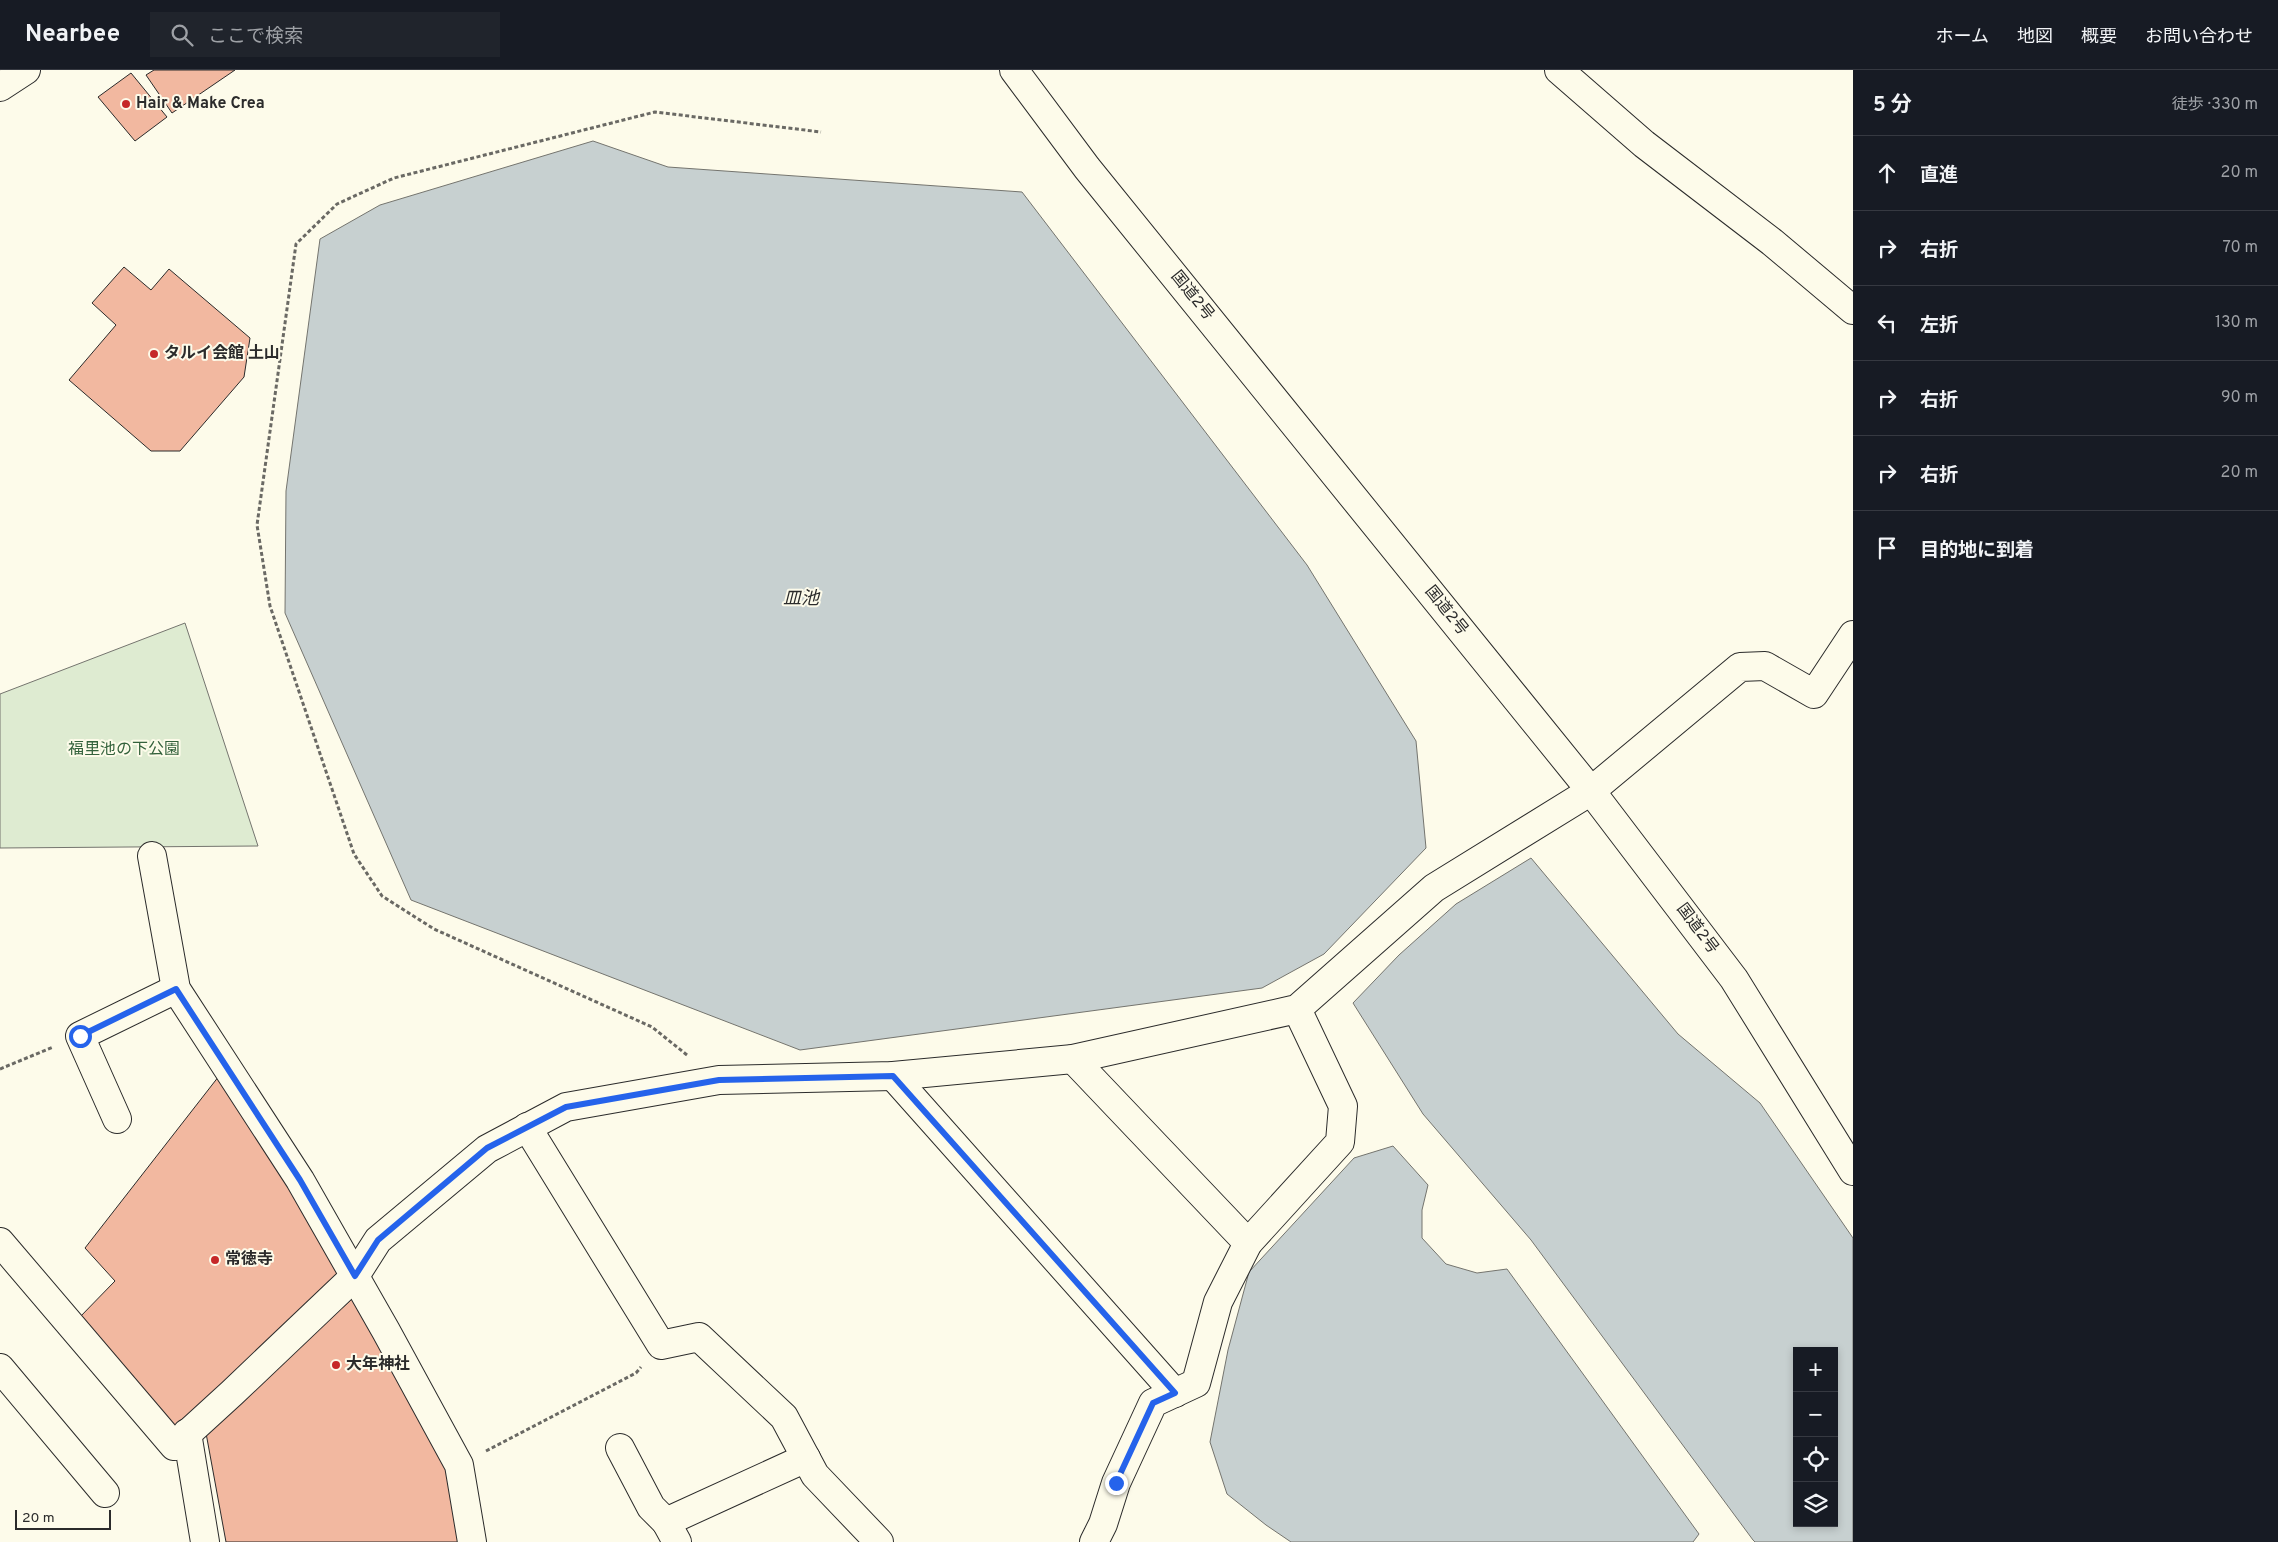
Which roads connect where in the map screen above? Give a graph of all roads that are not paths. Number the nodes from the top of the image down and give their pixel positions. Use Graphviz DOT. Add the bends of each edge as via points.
graph roads {
  1 [pos="26,70"];
  2 [pos="1014,70"];
  3 [pos="1559,70"];
  4 [pos="0,87"];
  5 [pos="1853,310"];
  6 [pos="1853,636"];
  7 [pos="1591,791"];
  8 [pos="152,856"];
  9 [pos="176,989"];
  10 [pos="1297,1009"];
  11 [pos="1074,1059"];
  12 [pos="893,1076"];
  13 [pos="117,1119"];
  14 [pos="527,1127"];
  15 [pos="1853,1171"];
  16 [pos="0,1242"];
  17 [pos="1248,1244"];
  18 [pos="355,1276"];
  19 [pos="0,1368"];
  20 [pos="1175,1393"];
  21 [pos="187,1434"];
  22 [pos="620,1448"];
  23 [pos="806,1458"];
  24 [pos="105,1493"];
  25 [pos="671,1532"];
  26 [pos="204,1542"];
  27 [pos="472,1542"];
  28 [pos="879,1542"];
  29 [pos="1094,1542"];
  1 -- 4 [label="main road"];
  2 -- 7 [label="main road, 国道2号" via="1087,168"];
  3 -- 5 [label="main road" via="1644,144 1772,242"];
  6 -- 7 [label="main road" via="1814,694 1765,666 1740,667"];
  7 -- 10 [label="main road" via="1434,888"];
  7 -- 15 [label="main road, 国道2号" via="1734,979"];
  8 -- 9 [label="main road"];
  9 -- 13 [label="main road" via="80,1036"];
  9 -- 18 [label="main road" via="300,1180"];
  10 -- 11 [label="main road"];
  10 -- 17 [label="main road" via="1343,1106 1340,1142"];
  11 -- 12 [label="main road"];
  11 -- 17 [label="main road"];
  12 -- 14 [label="main road" via="719,1080 566,1107"];
  12 -- 20 [label="main road"];
  14 -- 18 [label="main road" via="487,1148 378,1240"];
  14 -- 23 [label="main road" via="661,1345 700,1337 784,1417"];
  16 -- 21 [label="main road" via="174,1446"];
  17 -- 20 [label="main road" via="1218,1302 1196,1383"];
  18 -- 21 [label="main road"];
  18 -- 27 [label="main road" via="459,1465"];
  19 -- 24 [label="main road"];
  20 -- 29 [label="main road" via="1153,1403 1116,1483"];
  21 -- 26 [label="main road"];
  22 -- 25 [label="main road" via="651,1507"];
  23 -- 25 [label="main road"];
  23 -- 28 [label="main road" via="816,1475"];
}
